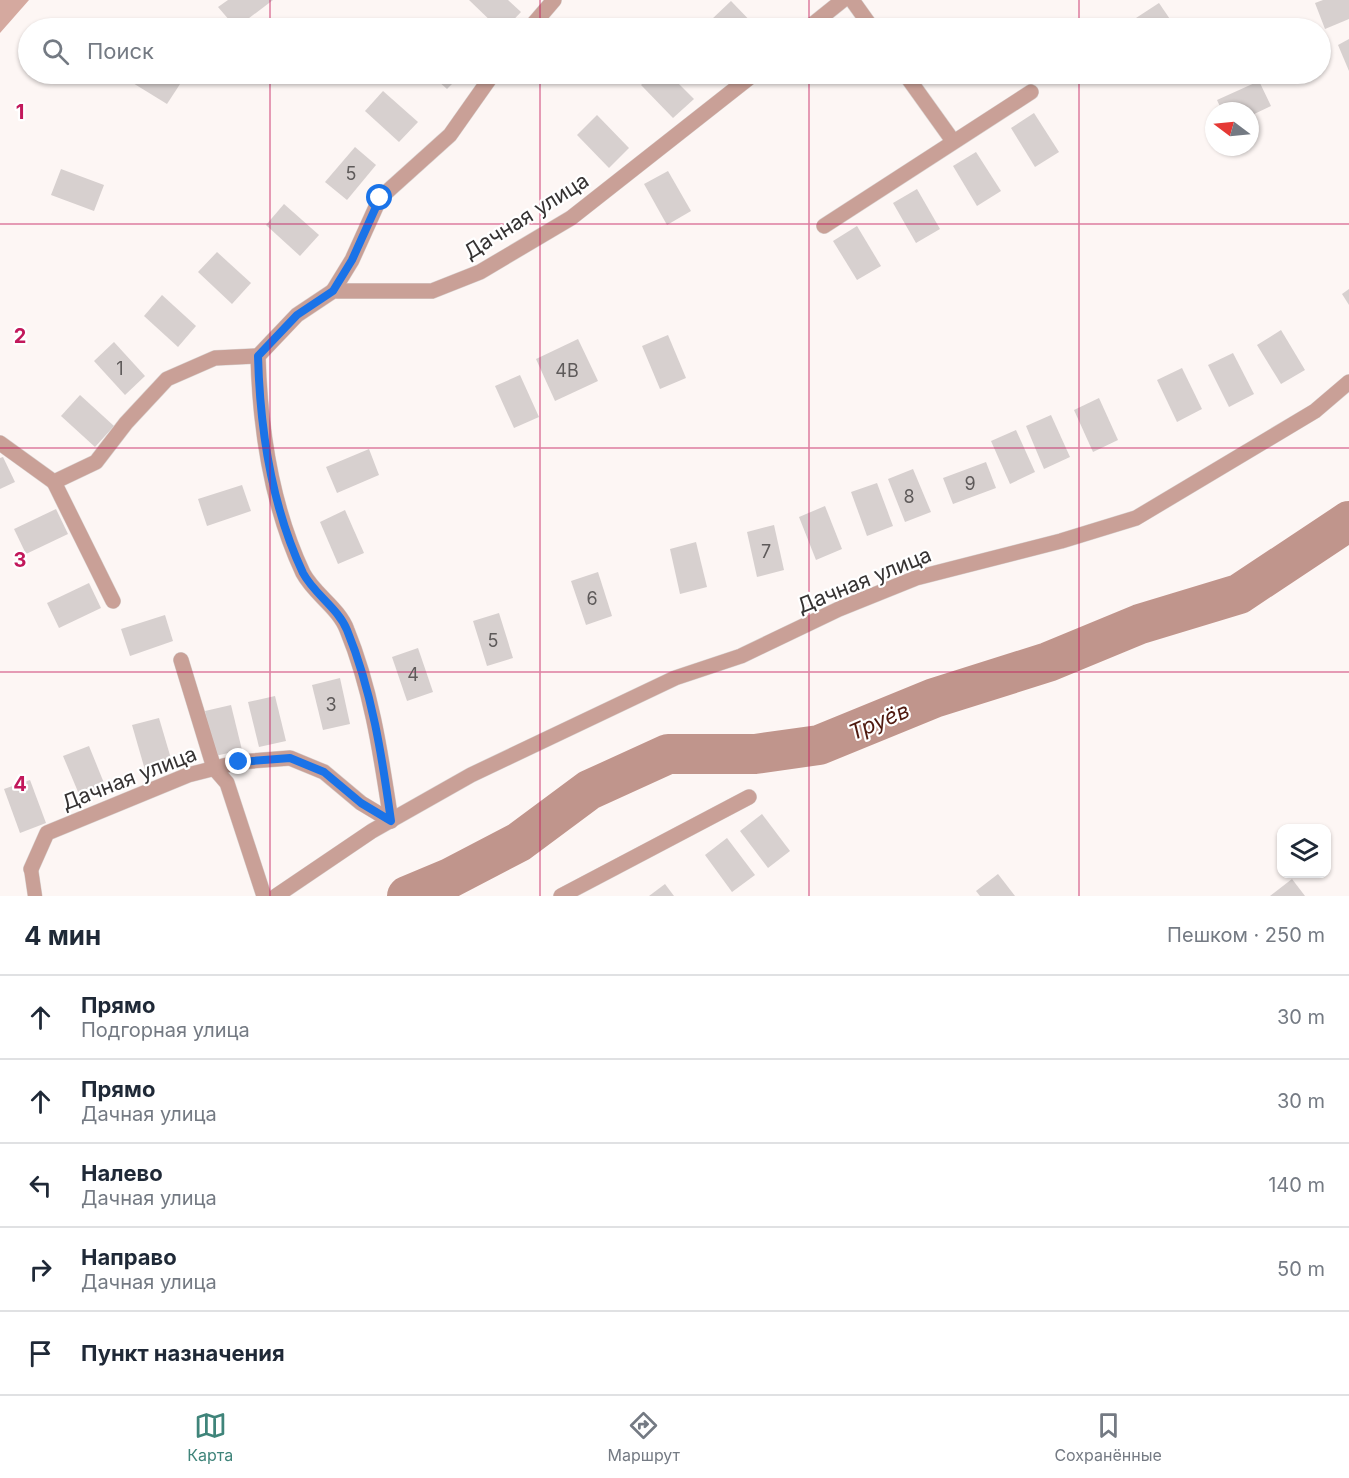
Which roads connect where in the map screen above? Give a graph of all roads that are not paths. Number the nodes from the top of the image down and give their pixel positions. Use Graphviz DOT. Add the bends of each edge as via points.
graph roads {
  1 [pos="554,0"];
  2 [pos="843,0"];
  3 [pos="852,0"];
  4 [pos="539,18"];
  5 [pos="820,18"];
  6 [pos="865,18"];
  7 [pos="486,84"];
  8 [pos="741,84"];
  9 [pos="912,84"];
  10 [pos="1031,92"];
  11 [pos="953,141"];
  12 [pos="824,226"];
  13 [pos="333,291"];
  14 [pos="258,356"];
  15 [pos="1349,382"];
  16 [pos="0,442"];
  17 [pos="54,482"];
  18 [pos="113,601"];
  19 [pos="181,660"];
  20 [pos="214,768"];
  21 [pos="749,797"];
  22 [pos="391,821"];
  23 [pos="31,869"];
  24 [pos="35,896"];
  25 [pos="264,896"];
  26 [pos="276,896"];
  27 [pos="561,896"];
  1 -- 4 [label="street"];
  2 -- 5 [label="street"];
  3 -- 6 [label="street"];
  7 -- 13 [label="street" via="450,135 380,198"];
  8 -- 13 [label="street, Дачная улица" via="571,218 480,272 432,291"];
  9 -- 11 [label="street"];
  10 -- 11 [label="street"];
  11 -- 12 [label="street"];
  13 -- 14 [label="street" via="297,315"];
  14 -- 17 [label="street" via="214,358 167,379 96,462"];
  14 -- 22 [label="street" via="260,411 276,501 304,574 346,627 366,685 380,744"];
  15 -- 22 [label="street, Дачная улица" via="1315,411 1136,518 916,578 839,609 741,656 675,678 471,775"];
  16 -- 17 [label="street"];
  17 -- 18 [label="street"];
  19 -- 20 [label="street"];
  20 -- 22 [label="street, Дачная улица" via="290,758 324,772 361,803"];
  20 -- 23 [label="street, Дачная улица" via="47,833"];
  20 -- 25 [label="street" via="227,783"];
  21 -- 27 [label="street"];
  22 -- 26 [label="street"];
  23 -- 24 [label="lane"];
}
